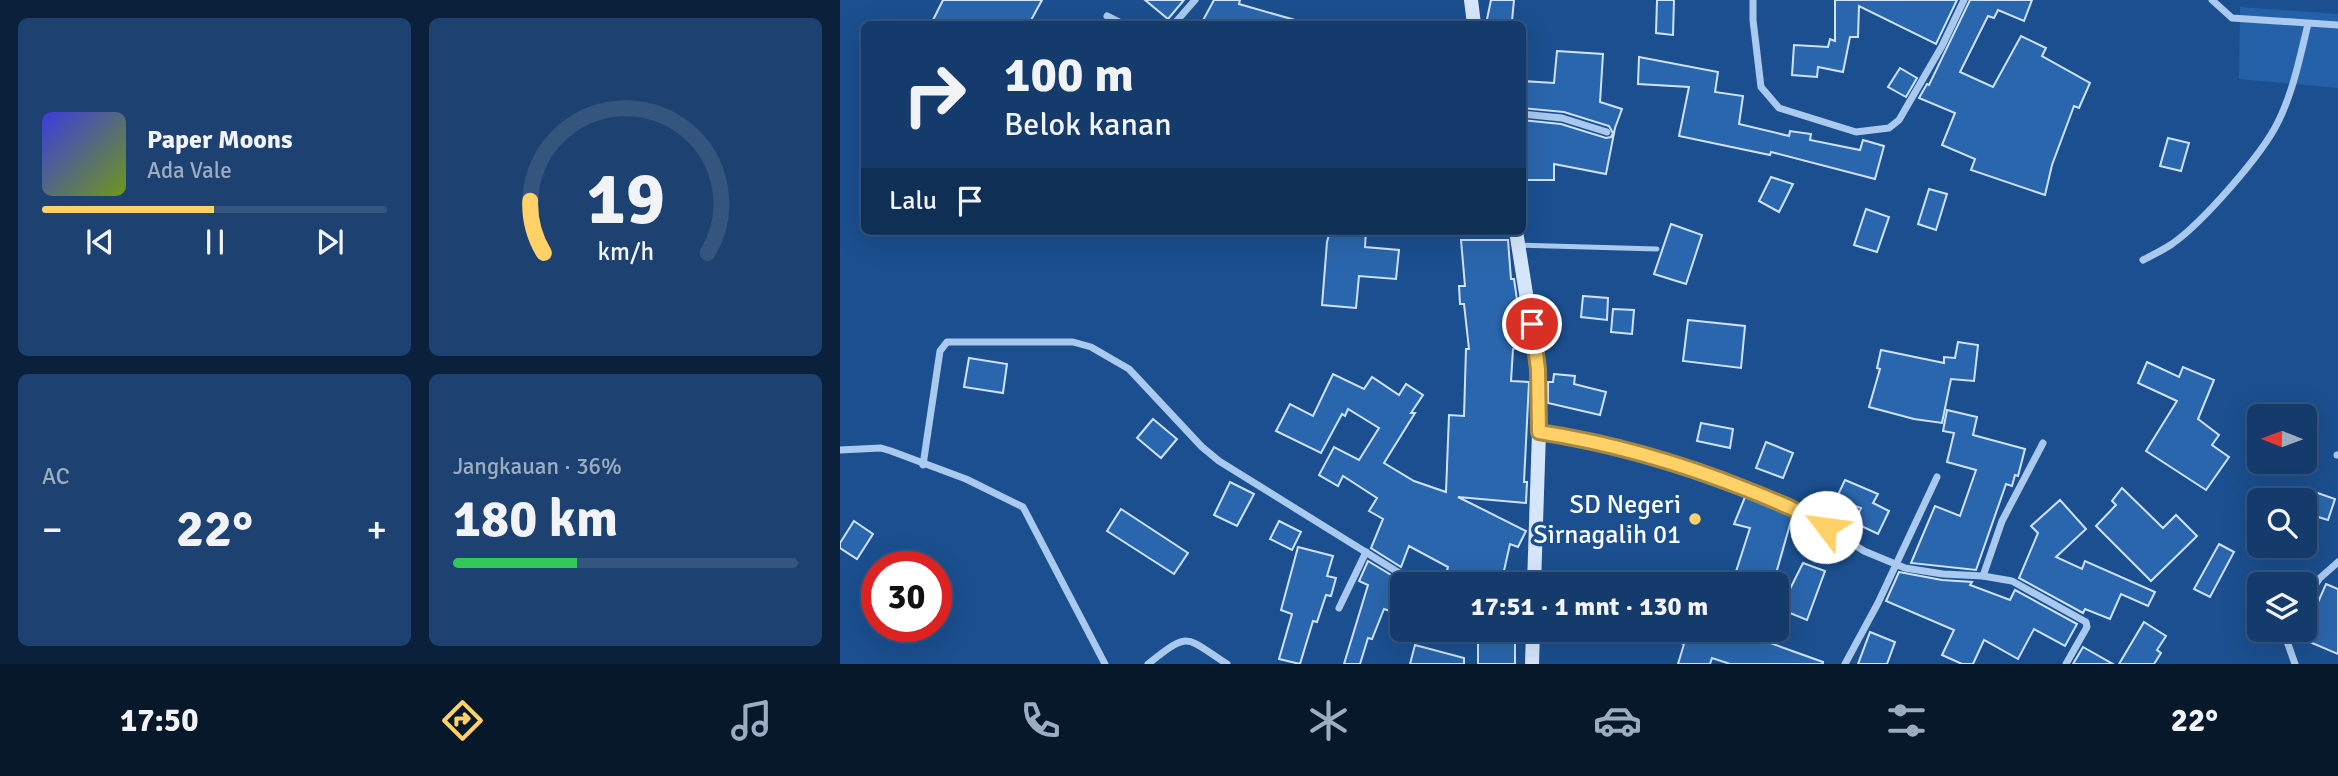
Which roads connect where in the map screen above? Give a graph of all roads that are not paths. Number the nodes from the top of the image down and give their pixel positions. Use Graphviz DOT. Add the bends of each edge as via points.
graph roads {
  1 [pos="1195,0"];
  2 [pos="1471,0"];
  3 [pos="1753,0"];
  4 [pos="1964,0"];
  5 [pos="2212,0"];
  6 [pos="1107,16"];
  7 [pos="1117,21"];
  8 [pos="1177,21"];
  9 [pos="1474,21"];
  10 [pos="2308,24"];
  11 [pos="2338,25"];
  12 [pos="1526,114"];
  13 [pos="1607,132"];
  14 [pos="1517,238"];
  15 [pos="1657,249"];
  16 [pos="2143,260"];
  17 [pos="1539,432"];
  18 [pos="2043,443"];
  19 [pos="840,450"];
  20 [pos="923,465"];
  21 [pos="1937,477"];
  22 [pos="1366,552"];
  23 [pos="2338,562"];
  24 [pos="1896,564"];
  25 [pos="1398,572"];
  26 [pos="1534,572"];
  27 [pos="1983,576"];
  28 [pos="2317,582"];
  29 [pos="1339,608"];
  30 [pos="1533,642"];
  31 [pos="2286,642"];
  32 [pos="1105,664"];
  33 [pos="1148,664"];
  34 [pos="1227,664"];
  35 [pos="1532,664"];
  36 [pos="1845,664"];
  37 [pos="2066,664"];
  38 [pos="2295,664"];
  1 -- 8 [label="street"];
  2 -- 9 [label="main road"];
  3 -- 4 [label="street" via="1761,87 1779,108 1856,132 1889,128 1899,120"];
  5 -- 10 [label="street" via="2232,18"];
  6 -- 7 [label="street"];
  10 -- 11 [label="street"];
  10 -- 16 [label="street" via="2289,93 2267,141 2193,226"];
  12 -- 13 [label="street" via="1562,118"];
  14 -- 15 [label="lane"];
  14 -- 17 [label="main road" via="1538,369"];
  17 -- 24 [label="street" via="1639,452 1714,477 1803,512 1864,551"];
  17 -- 26 [label="main road"];
  18 -- 27 [label="street" via="2002,521"];
  19 -- 20 [label="street" via="881,448"];
  20 -- 22 [label="street" via="940,351 947,342 1084,344 1129,369 1219,461"];
  20 -- 32 [label="street" via="966,479 1023,507"];
  21 -- 24 [label="street"];
  22 -- 25 [label="street"];
  22 -- 29 [label="street"];
  23 -- 28 [label="street"];
  24 -- 27 [label="street" via="1943,575"];
  24 -- 36 [label="street"];
  27 -- 37 [label="street" via="2012,581 2086,622"];
  30 -- 35 [label="main road"];
  31 -- 38 [label="street"];
  33 -- 34 [label="street" via="1185,640"];
}
